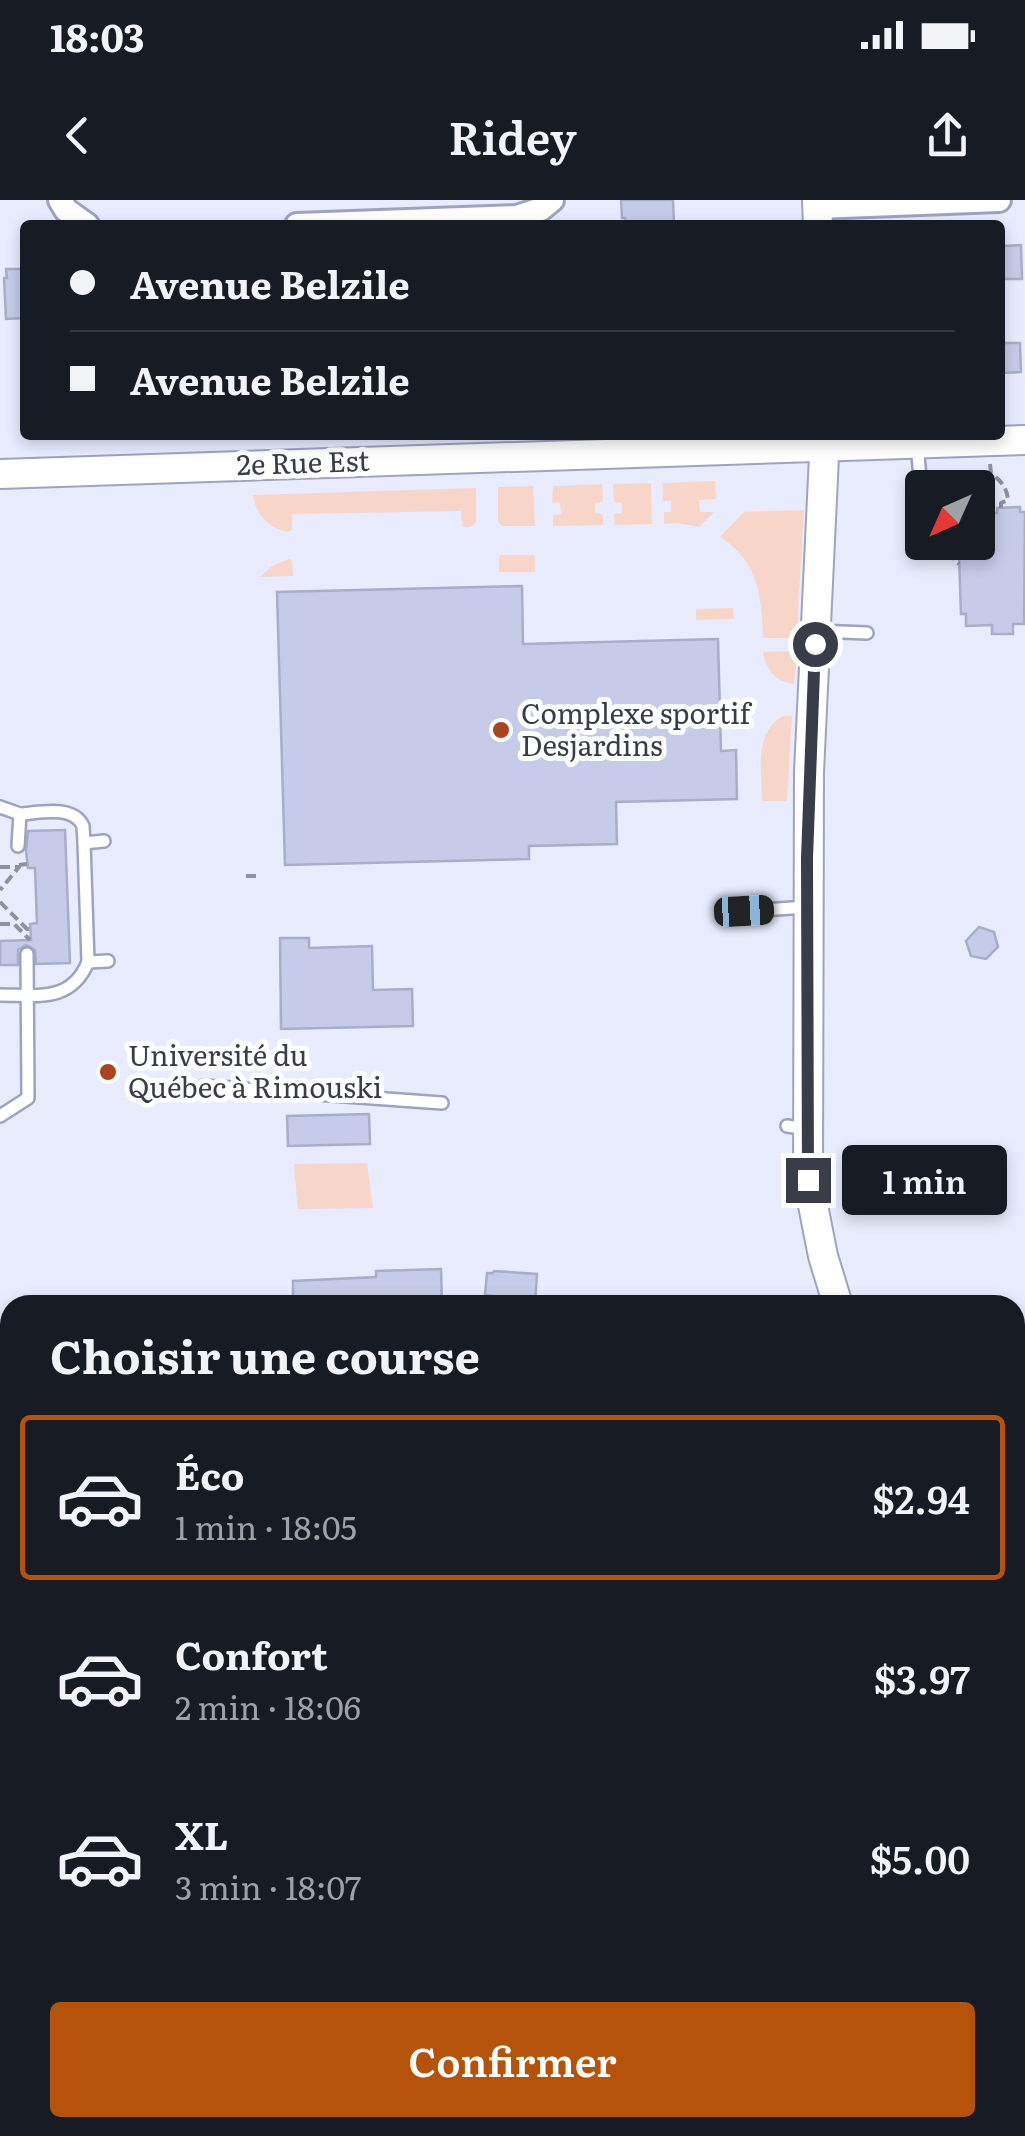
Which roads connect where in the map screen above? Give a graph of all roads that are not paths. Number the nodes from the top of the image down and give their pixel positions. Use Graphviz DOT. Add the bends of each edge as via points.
graph roads {
  1 [pos="60,200"];
  2 [pos="552,200"];
  3 [pos="999,200"];
  4 [pos="818,211"];
  5 [pos="80,220"];
  6 [pos="434,220"];
  7 [pos="825,440"];
  8 [pos="1025,440"];
  9 [pos="917,442"];
  10 [pos="919,470"];
  11 [pos="0,474"];
  12 [pos="816,631"];
  13 [pos="867,634"];
  14 [pos="0,807"];
  15 [pos="20,814"];
  16 [pos="104,842"];
  17 [pos="84,843"];
  18 [pos="18,846"];
  19 [pos="807,908"];
  20 [pos="744,911"];
  21 [pos="26,954"];
  22 [pos="108,961"];
  23 [pos="88,962"];
  24 [pos="0,995"];
  25 [pos="26,995"];
  26 [pos="204,1086"];
  27 [pos="442,1103"];
  28 [pos="0,1116"];
  29 [pos="835,1295"];
  1 -- 5 [label="street"];
  2 -- 6 [label="street" via="517,217"];
  3 -- 4 [label="street"];
  7 -- 9 [label="street, 2e Rue Est"];
  7 -- 11 [label="street, 2e Rue Est"];
  7 -- 12 [label="street"];
  8 -- 9 [label="street, 2e Rue Est"];
  9 -- 10 [label="lane"];
  12 -- 13 [label="lane"];
  12 -- 19 [label="street"];
  14 -- 15 [label="lane"];
  15 -- 17 [label="lane" via="63,811 83,826"];
  15 -- 18 [label="lane"];
  16 -- 17 [label="lane"];
  17 -- 23 [label="lane"];
  19 -- 20 [label="lane"];
  19 -- 29 [label="street" via="798,1127"];
  21 -- 25 [label="lane"];
  22 -- 23 [label="lane"];
  23 -- 25 [label="lane" via="62,992"];
  24 -- 25 [label="lane"];
  25 -- 28 [label="lane" via="28,1098"];
  26 -- 27 [label="lane"];
}
